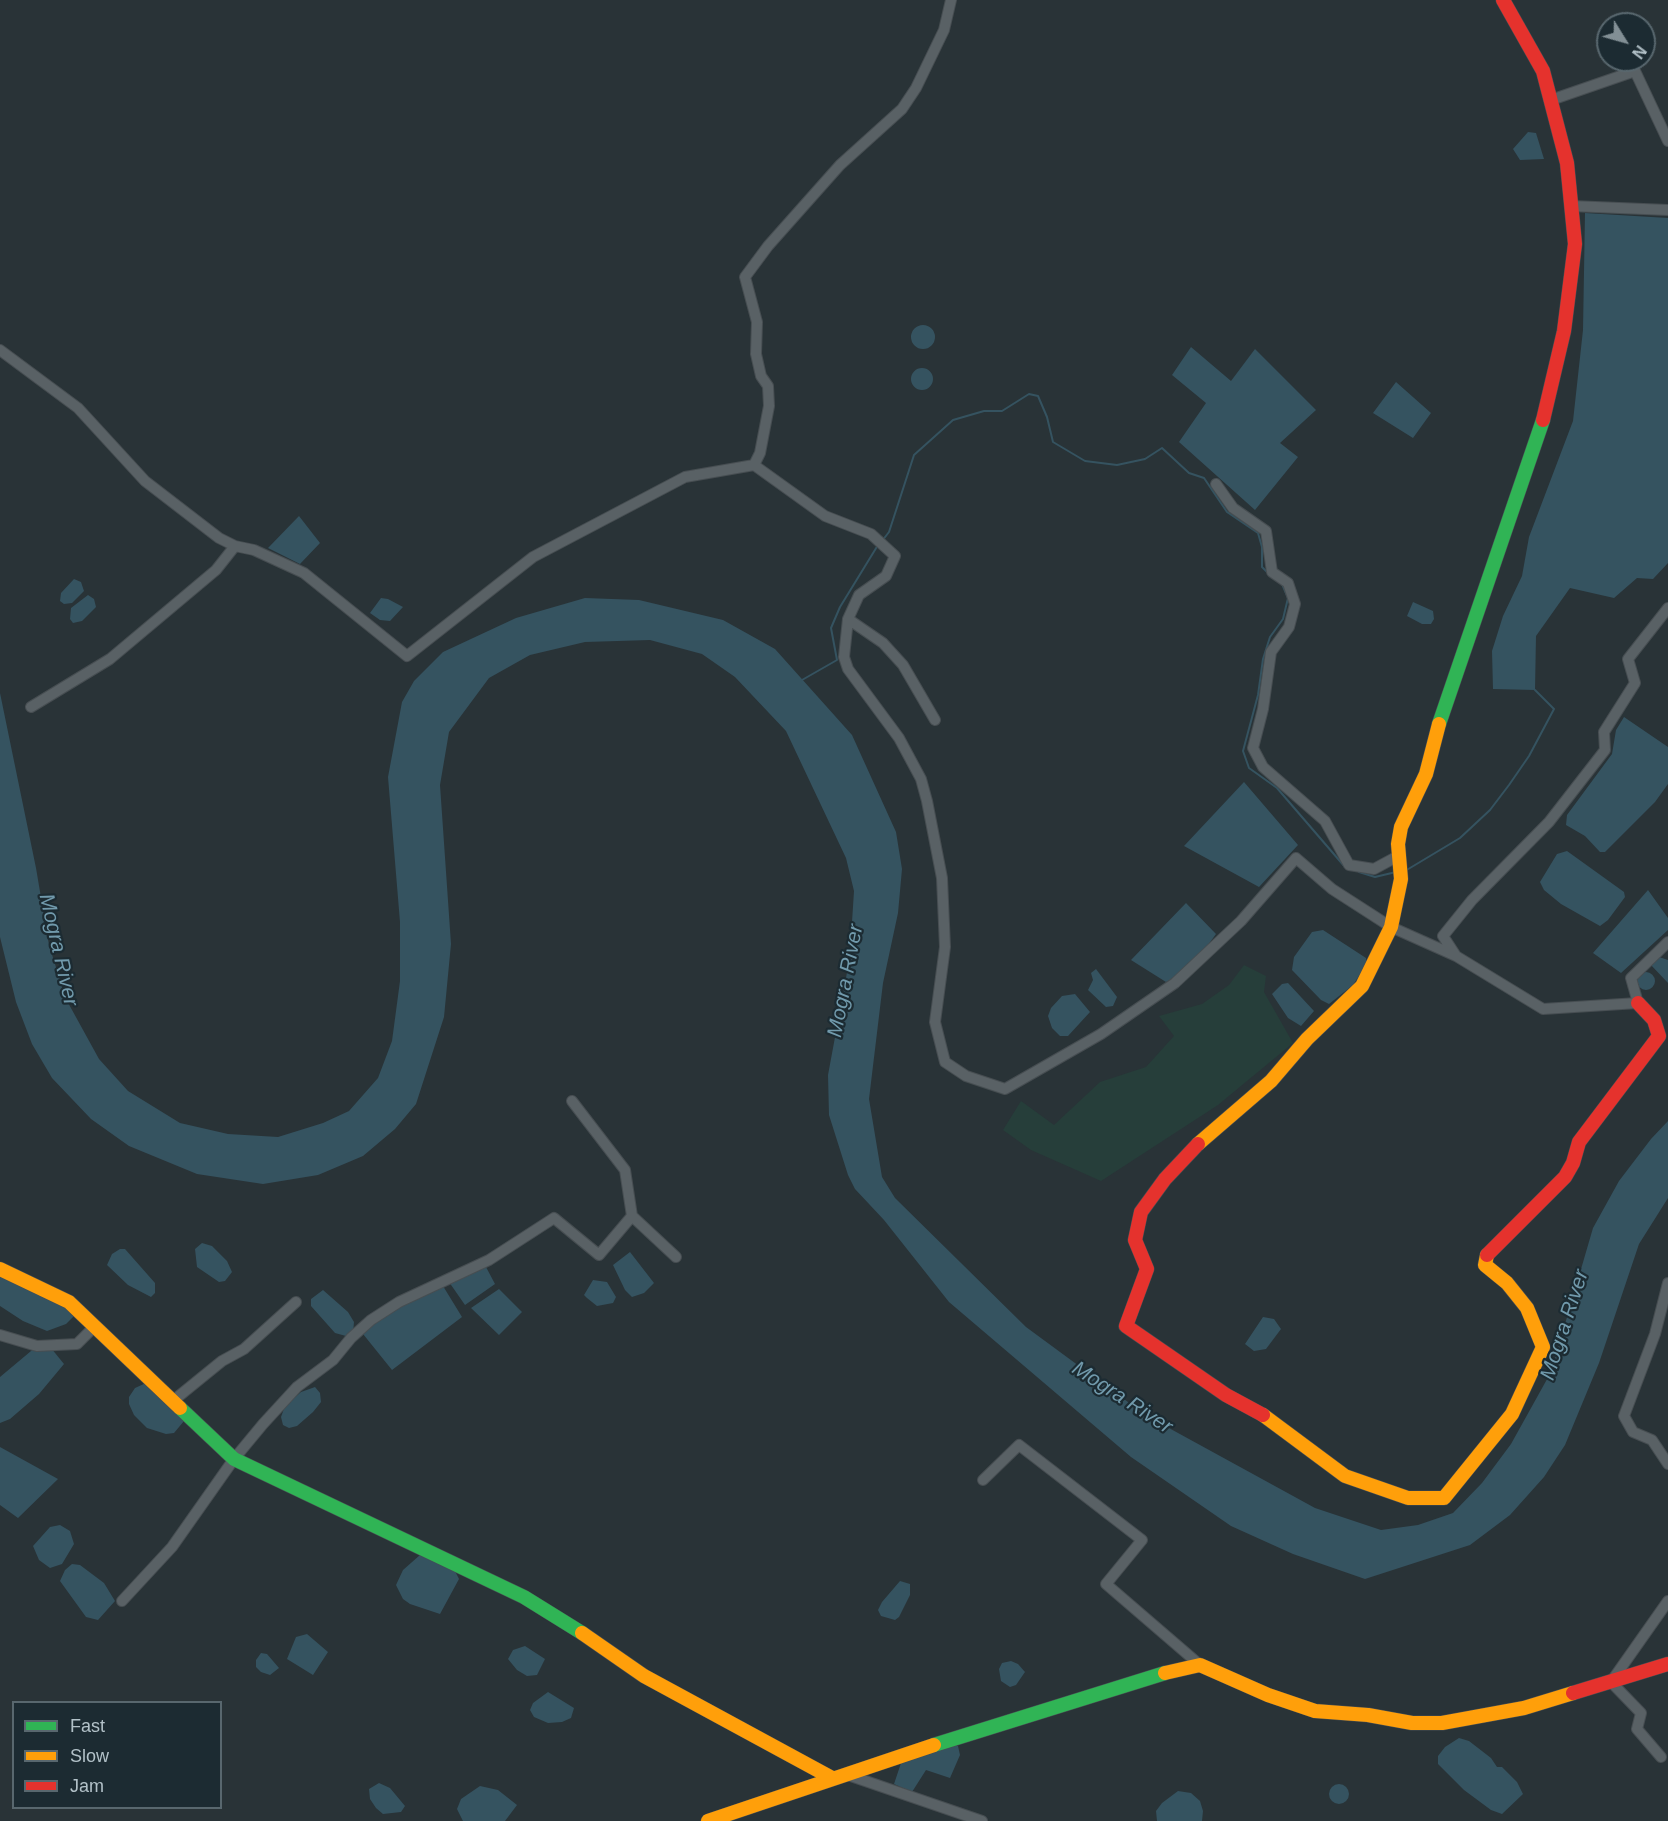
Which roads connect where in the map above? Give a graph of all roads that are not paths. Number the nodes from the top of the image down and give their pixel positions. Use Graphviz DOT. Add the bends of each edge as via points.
graph roads {
  1 [pos="951,0"];
  2 [pos="1503,0"];
  3 [pos="1551,100"];
  4 [pos="1668,141"];
  5 [pos="1571,206"];
  6 [pos="1668,210"];
  7 [pos="0,350"];
  8 [pos="754,465"];
  9 [pos="1216,484"];
  10 [pos="235,546"];
  11 [pos="1668,608"];
  12 [pos="848,620"];
  13 [pos="31,707"];
  14 [pos="935,720"];
  15 [pos="1400,855"];
  16 [pos="1391,927"];
  17 [pos="1668,942"];
  18 [pos="1456,956"];
  19 [pos="1638,1003"];
  20 [pos="572,1101"];
  21 [pos="633,1216"];
  22 [pos="676,1257"];
  23 [pos="0,1269"];
  24 [pos="1668,1283"];
  25 [pos="296,1302"];
  26 [pos="95,1326"];
  27 [pos="0,1335"];
  28 [pos="174,1400"];
  29 [pos="234,1459"];
  30 [pos="1668,1464"];
  31 [pos="983,1480"];
  32 [pos="122,1601"];
  33 [pos="1668,1601"];
  34 [pos="1668,1664"];
  35 [pos="1200,1665"];
  36 [pos="1611,1682"];
  37 [pos="1661,1756"];
  38 [pos="838,1776"];
  39 [pos="708,1821"];
  40 [pos="982,1821"];
  1 -- 8 [label="street" via="944,30 902,109 840,165 745,277 757,322 756,354 761,376 768,386 769,406"];
  2 -- 3 [label="street" via="1543,71"];
  3 -- 4 [label="street" via="1635,71"];
  3 -- 5 [label="street" via="1567,163"];
  5 -- 6 [label="street"];
  5 -- 15 [label="street" via="1575,244 1564,332 1543,421 1444,706 1426,774 1401,827"];
  7 -- 10 [label="street" via="78,408 145,481"];
  8 -- 10 [label="street" via="685,477 533,557 407,656 304,573 254,550"];
  8 -- 12 [label="street" via="825,516 871,534 895,556 886,576 859,595"];
  9 -- 15 [label="street" via="1233,508 1266,531 1272,572 1288,583 1295,604 1289,627 1271,652 1253,747 1263,767 1325,821 1349,865 1374,869"];
  10 -- 13 [label="street" via="216,570 110,659"];
  11 -- 18 [label="street" via="1628,659 1635,683 1604,732 1605,750 1549,822 1443,936"];
  12 -- 14 [label="street" via="884,643 903,665"];
  12 -- 16 [label="street" via="844,657 848,669 899,738 921,779 927,801 942,878 945,947 935,1022 945,1062 966,1076 1005,1089 1101,1034 1204,958 1296,858 1332,890"];
  15 -- 16 [label="street" via="1401,879"];
  16 -- 18 [label="street"];
  16 -- 19 [label="street" via="1362,986 1307,1039 1271,1081 1209,1132 1165,1179 1141,1212 1135,1240 1147,1269 1126,1326 1226,1395 1260,1413 1345,1476 1408,1498 1444,1498 1512,1414 1543,1347 1527,1308 1507,1283 1485,1265 1486,1256 1565,1177 1579,1142 1659,1036 1654,1020"];
  17 -- 19 [label="street" via="1631,978"];
  18 -- 19 [label="street" via="1543,1010"];
  20 -- 21 [label="street" via="626,1170"];
  21 -- 22 [label="street"];
  21 -- 29 [label="street" via="599,1255 554,1218 489,1260 399,1302 370,1320 333,1360 297,1387"];
  23 -- 26 [label="street" via="69,1302"];
  24 -- 30 [label="street" via="1655,1334 1624,1416 1633,1432 1652,1440"];
  25 -- 28 [label="street" via="244,1349 222,1361"];
  26 -- 27 [label="street" via="77,1344 37,1346"];
  26 -- 28 [label="street"];
  28 -- 29 [label="street"];
  29 -- 32 [label="street" via="172,1547"];
  29 -- 38 [label="street" via="524,1597 644,1676"];
  31 -- 35 [label="street" via="1019,1445 1142,1540 1106,1584"];
  33 -- 36 [label="street"];
  34 -- 36 [label="street"];
  35 -- 36 [label="street" via="1298,1707 1412,1723 1471,1720"];
  35 -- 38 [label="street" via="1024,1715"];
  36 -- 37 [label="street" via="1641,1713 1637,1729"];
  38 -- 39 [label="street"];
  38 -- 40 [label="street"];
}
